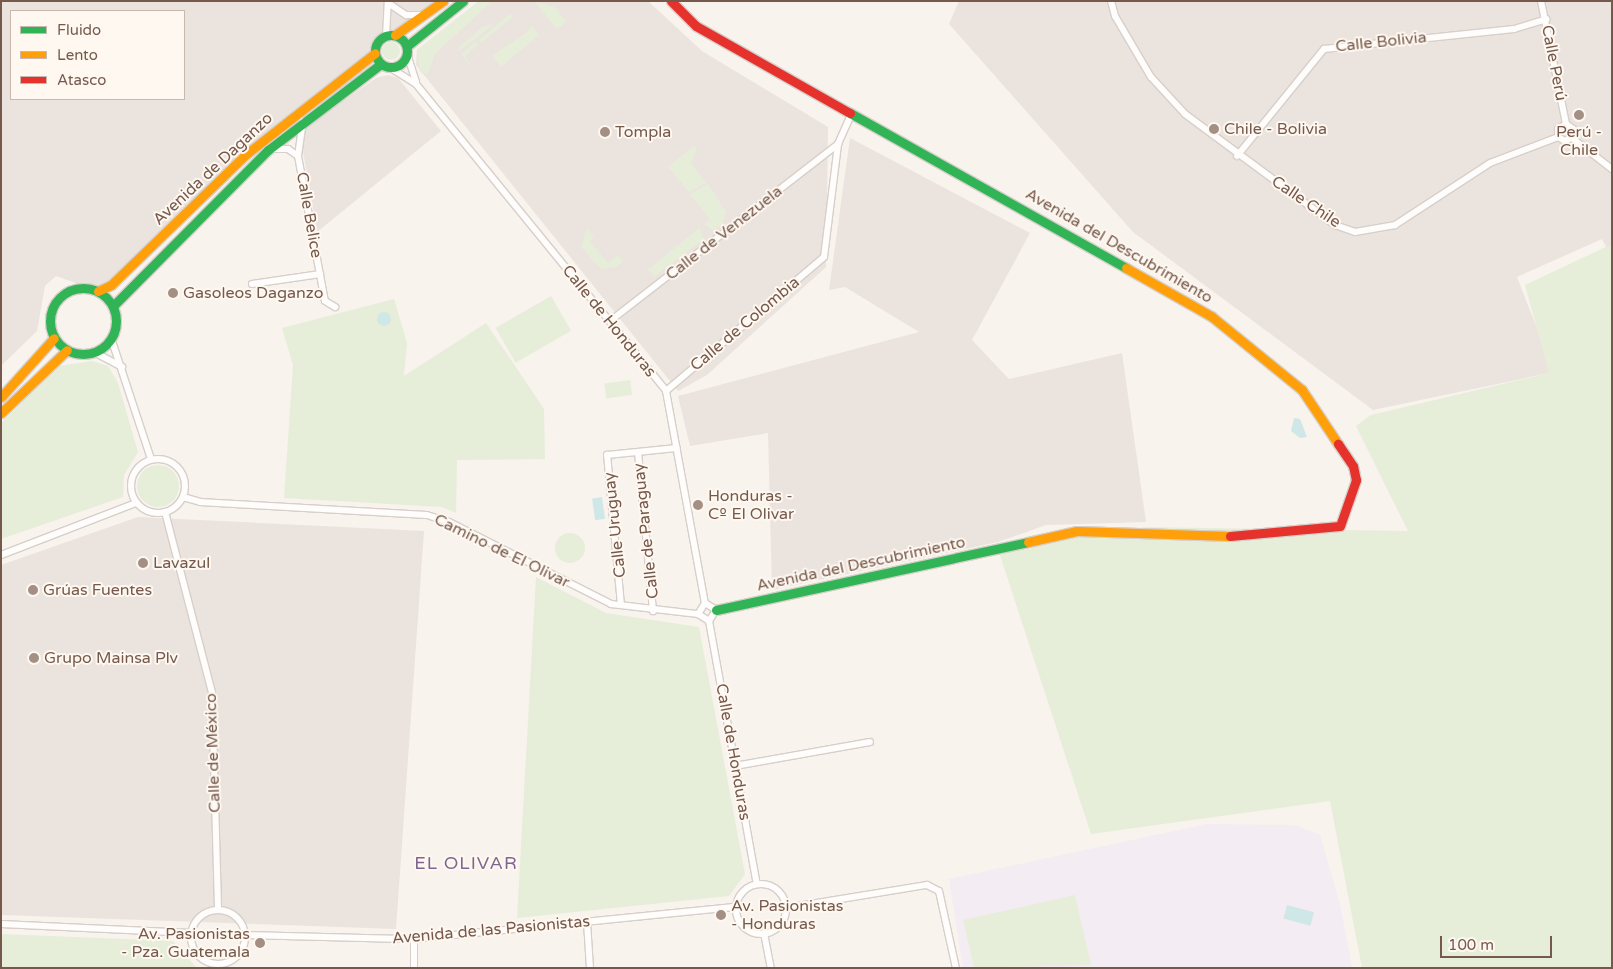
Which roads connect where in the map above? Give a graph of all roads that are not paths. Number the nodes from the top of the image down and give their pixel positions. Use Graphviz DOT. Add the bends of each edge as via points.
graph roads {
  1 [pos="442,1"];
  2 [pos="463,1"];
  3 [pos="671,1"];
  4 [pos="1111,1"];
  5 [pos="1541,1"];
  6 [pos="388,2"];
  7 [pos="422,15"];
  8 [pos="1546,19"];
  9 [pos="390,36"];
  10 [pos="407,50"];
  11 [pos="375,52"];
  12 [pos="385,66"];
  13 [pos="416,84"];
  14 [pos="851,115"];
  15 [pos="303,118"];
  16 [pos="1566,124"];
  17 [pos="1558,137"];
  18 [pos="1572,138"];
  19 [pos="838,144"];
  20 [pos="268,150"];
  21 [pos="298,156"];
  22 [pos="1237,156"];
  23 [pos="1612,170"];
  24 [pos="320,274"];
  25 [pos="252,284"];
  26 [pos="98,291"];
  27 [pos="113,306"];
  28 [pos="335,307"];
  29 [pos="610,322"];
  30 [pos="54,338"];
  31 [pos="111,338"];
  32 [pos="66,350"];
  33 [pos="94,352"];
  34 [pos="122,367"];
  35 [pos="666,391"];
  36 [pos="1,397"];
  37 [pos="1,413"];
  38 [pos="677,448"];
  39 [pos="638,452"];
  40 [pos="151,459"];
  41 [pos="183,497"];
  42 [pos="136,502"];
  43 [pos="165,512"];
  44 [pos="1,554"];
  45 [pos="705,603"];
  46 [pos="621,606"];
  47 [pos="716,610"];
  48 [pos="653,611"];
  49 [pos="698,614"];
  50 [pos="709,621"];
  51 [pos="870,742"];
  52 [pos="735,766"];
  53 [pos="757,884"];
  54 [pos="736,907"];
  55 [pos="786,908"];
  56 [pos="218,910"];
  57 [pos="587,922"];
  58 [pos="1,924"];
  59 [pos="191,933"];
  60 [pos="764,933"];
  61 [pos="245,935"];
  62 [pos="414,939"];
  63 [pos="217,966"];
  64 [pos="414,968"];
  65 [pos="590,968"];
  66 [pos="771,968"];
  67 [pos="956,968"];
  1 -- 7 [label="street"];
  2 -- 10 [label="street"];
  3 -- 14 [label="street, Avenida del Descubrimiento" via="696,26"];
  4 -- 22 [label="street, Calle Chile" via="1115,16 1151,77 1185,114"];
  5 -- 8 [label="street, Calle Perú"];
  6 -- 7 [label="street" via="406,15"];
  6 -- 9 [label="street"];
  7 -- 9 [label="street"];
  8 -- 16 [label="street, Calle Perú"];
  8 -- 22 [label="street, Calle Bolivia" via="1514,29 1324,49"];
  9 -- 10 [label="street"];
  9 -- 11 [label="street, Avenida de Daganzo"];
  10 -- 12 [label="street, Avenida de Daganzo" via="402,64"];
  10 -- 13 [label="street, Calle de Honduras"];
  11 -- 12 [label="street"];
  11 -- 26 [label="street, Avenida de Daganzo" via="245,155 111,285"];
  12 -- 13 [label="street, Calle de Honduras"];
  12 -- 15 [label="street, Avenida de Daganzo"];
  13 -- 29 [label="street, Calle de Honduras"];
  14 -- 19 [label="street"];
  14 -- 47 [label="street, Avenida del Descubrimiento" via="1160,283 1250,344 1302,390 1353,466 1356,480 1351,502 1340,526 1328,530 1223,536 1077,531"];
  15 -- 20 [label="street, Avenida de Daganzo"];
  15 -- 21 [label="street, Calle Belice"];
  16 -- 17 [label="street" via="1558,129"];
  16 -- 18 [label="street" via="1573,129"];
  17 -- 18 [label="street" via="1565,141"];
  17 -- 22 [label="street, Calle Chile" via="1490,163 1395,226 1364,233 1335,225"];
  18 -- 23 [label="street"];
  19 -- 29 [label="street, Calle de Venezuela"];
  19 -- 35 [label="street, Calle de Colombia" via="824,257"];
  20 -- 21 [label="street, Calle Belice" via="288,149"];
  20 -- 27 [label="street, Avenida de Daganzo" via="119,295"];
  21 -- 24 [label="street, Calle Belice"];
  24 -- 25 [label="street, Calle Belice"];
  24 -- 28 [label="street, Calle Belice" via="325,301"];
  26 -- 27 [label="street"];
  26 -- 30 [label="street" via="86,288 63,294 50,314"];
  27 -- 31 [label="street" via="116,322"];
  29 -- 35 [label="street, Calle de Honduras"];
  30 -- 32 [label="street"];
  30 -- 36 [label="street"];
  31 -- 33 [label="street"];
  31 -- 34 [label="street"];
  32 -- 33 [label="street"];
  32 -- 37 [label="street"];
  33 -- 34 [label="street"];
  34 -- 40 [label="street"];
  35 -- 38 [label="street, Calle de Honduras"];
  38 -- 39 [label="street, Calle Uruguay"];
  38 -- 45 [label="street, Calle de Honduras"];
  39 -- 46 [label="street, Calle Uruguay" via="608,455"];
  39 -- 48 [label="street, Calle de Paraguay"];
  40 -- 41 [label="street" via="176,465 184,478"];
  40 -- 42 [label="street" via="132,478"];
  41 -- 43 [label="street"];
  41 -- 46 [label="street, Camino de El Olivar" via="200,502 426,515"];
  42 -- 43 [label="street" via="149,512"];
  42 -- 44 [label="street"];
  43 -- 56 [label="street, Calle de México" via="212,692"];
  45 -- 47 [label="street"];
  45 -- 49 [label="street"];
  46 -- 48 [label="street, Camino de El Olivar"];
  47 -- 50 [label="street"];
  48 -- 49 [label="street, Camino de El Olivar"];
  49 -- 50 [label="street"];
  50 -- 52 [label="street, Calle de Honduras"];
  51 -- 52 [label="street"];
  52 -- 53 [label="street, Calle de Honduras"];
  53 -- 54 [label="street" via="743,892"];
  53 -- 55 [label="street" via="773,887"];
  54 -- 57 [label="street, Avenida de las Pasionistas"];
  54 -- 60 [label="street" via="744,927"];
  55 -- 60 [label="street" via="782,922"];
  55 -- 67 [label="street" via="927,885 939,892"];
  56 -- 59 [label="street" via="197,919"];
  56 -- 61 [label="street" via="233,915"];
  57 -- 62 [label="street, Avenida de las Pasionistas"];
  57 -- 65 [label="street"];
  58 -- 59 [label="street"];
  59 -- 63 [label="street" via="200,958"];
  60 -- 66 [label="street"];
  61 -- 62 [label="street, Avenida de las Pasionistas"];
  61 -- 63 [label="street" via="234,959"];
  62 -- 64 [label="street"];
}
